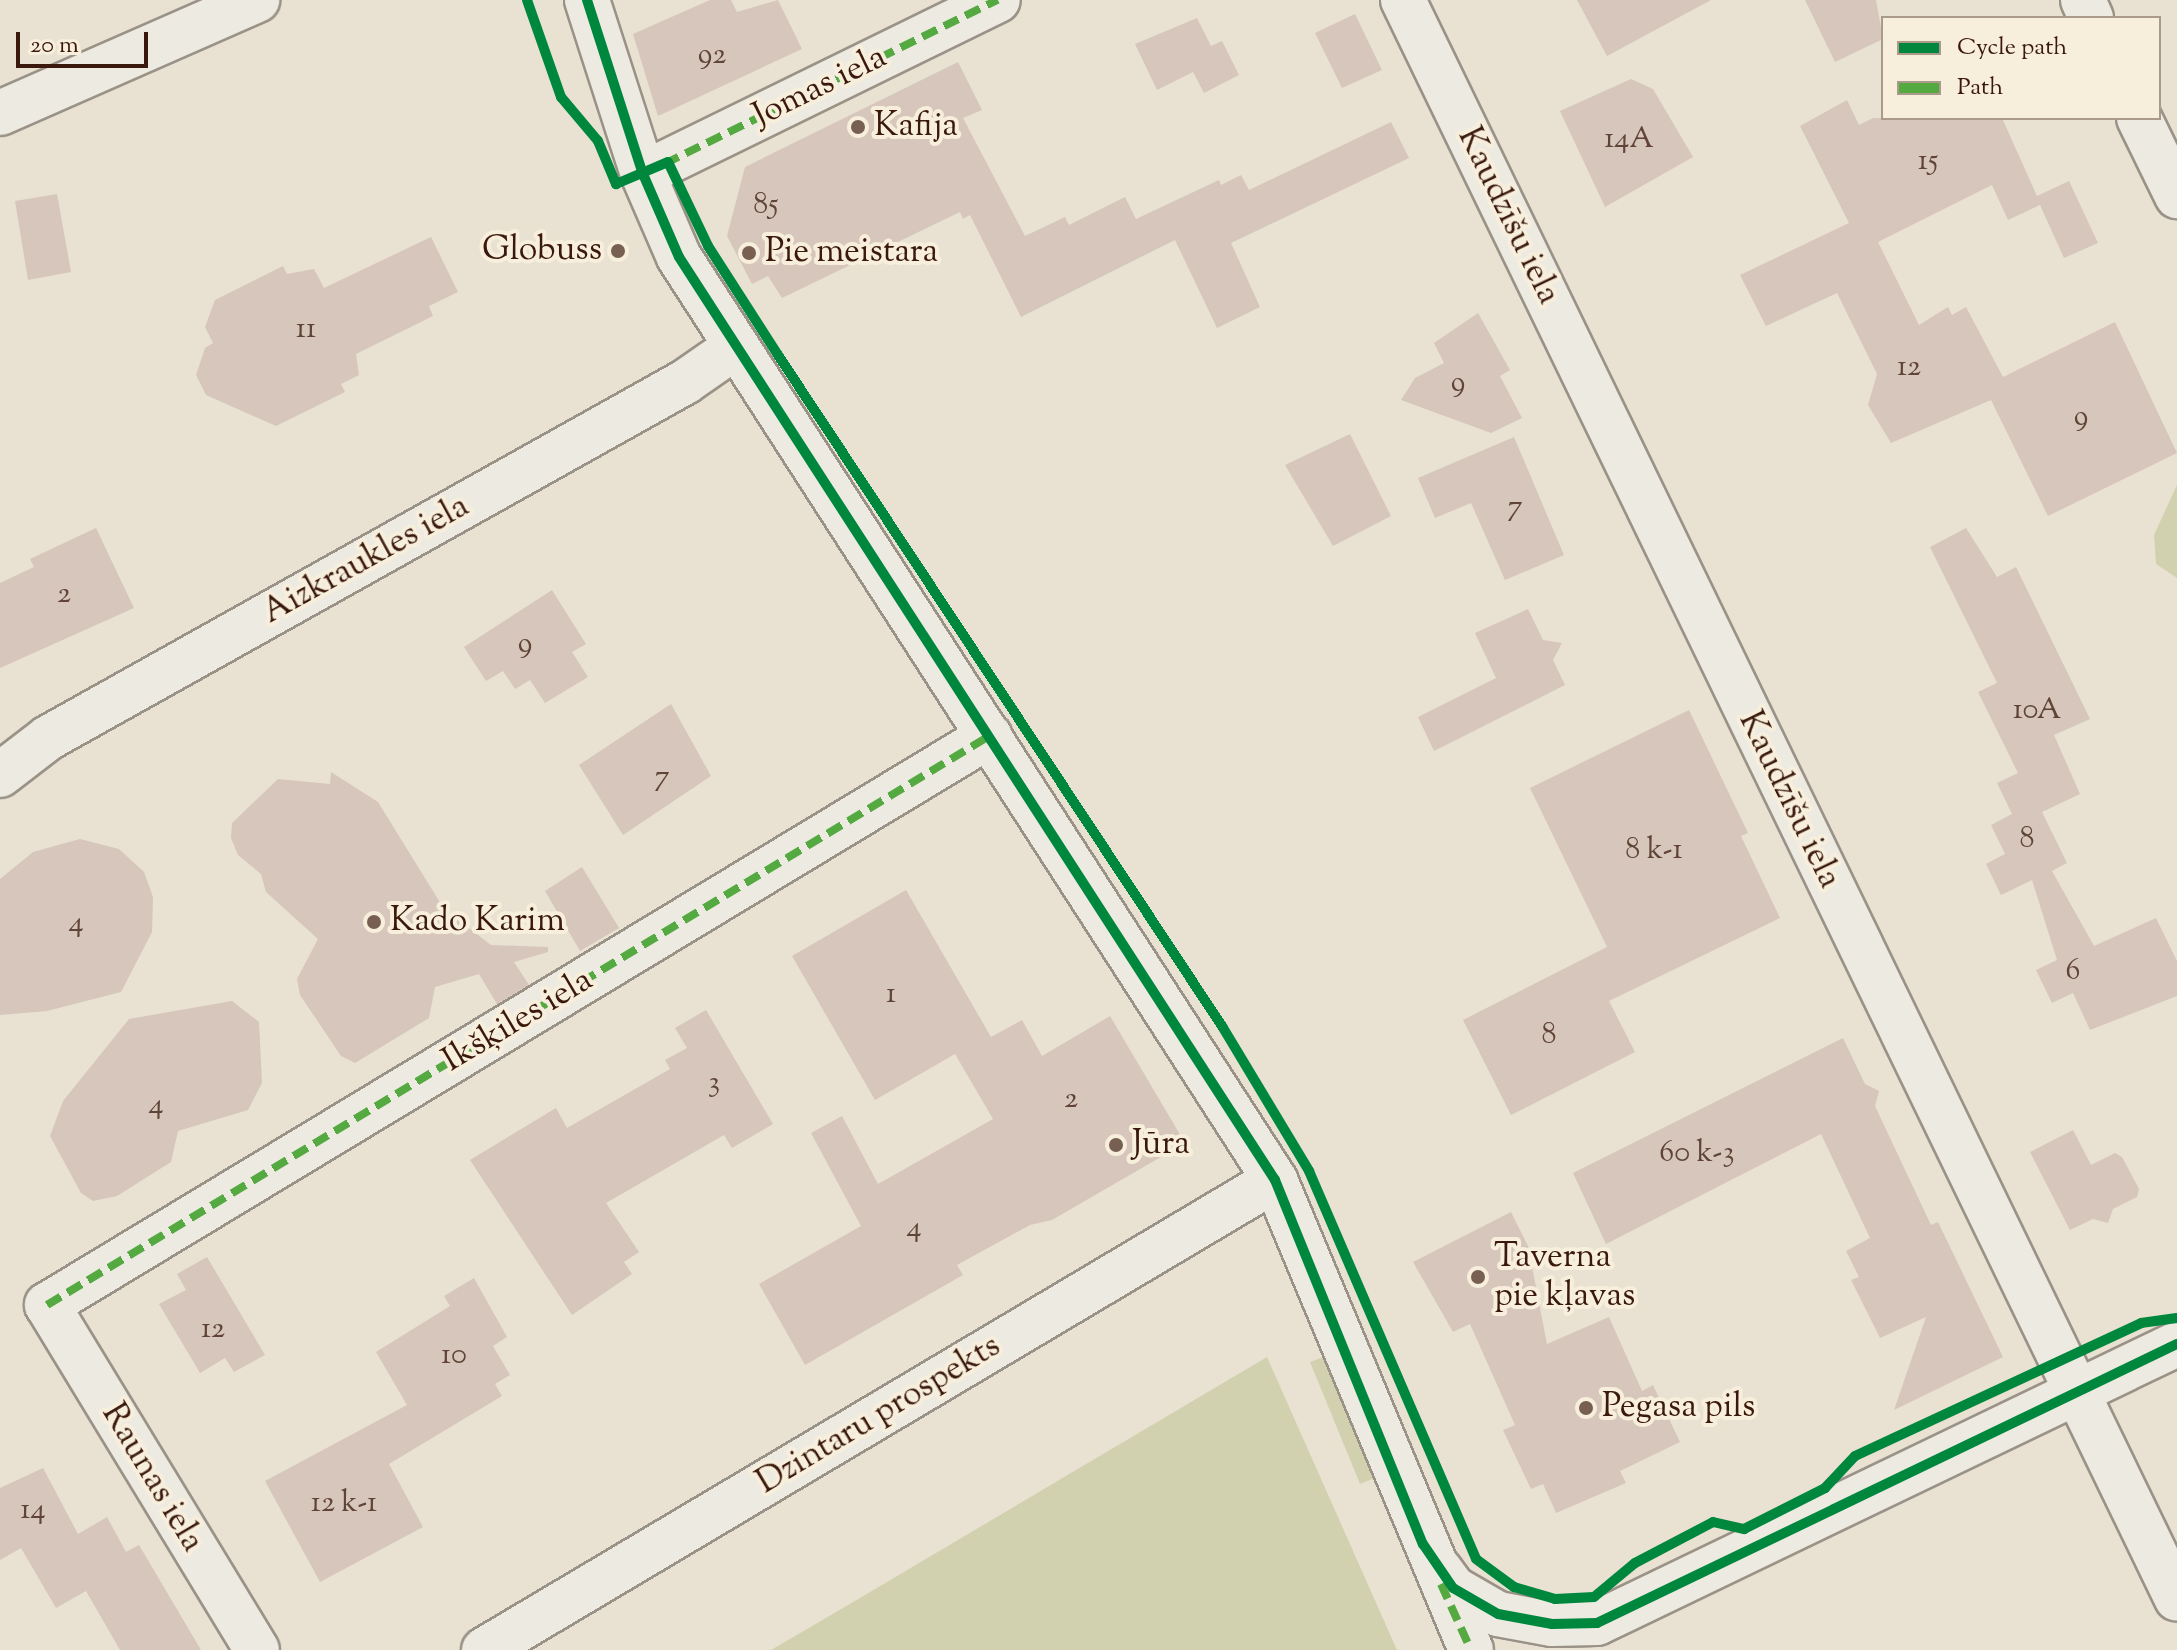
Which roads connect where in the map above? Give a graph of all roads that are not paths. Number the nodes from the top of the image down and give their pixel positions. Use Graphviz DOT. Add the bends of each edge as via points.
graph roads {
  1 [pos="257,0"];
  2 [pos="587,0"];
  3 [pos="998,0"];
  4 [pos="1403,0"];
  5 [pos="0,113"];
  6 [pos="2140,120"];
  7 [pos="643,174"];
  8 [pos="2177,196"];
  9 [pos="734,348"];
  10 [pos="989,736"];
  11 [pos="0,775"];
  12 [pos="1275,1180"];
  13 [pos="47,1305"];
  14 [pos="2177,1344"];
  15 [pos="2076,1393"];
  16 [pos="1423,1544"];
  17 [pos="2177,1599"];
  18 [pos="257,1650"];
  19 [pos="484,1650"];
  20 [pos="1471,1650"];
  1 -- 5 [label="street"];
  2 -- 7 [label="street"];
  3 -- 7 [label="street, Jomas iela"];
  4 -- 15 [label="street, Kaudzīšu iela"];
  6 -- 8 [label="street"];
  7 -- 9 [label="street" via="679,257"];
  9 -- 10 [label="street"];
  9 -- 11 [label="street, Aizkraukles iela" via="685,382 48,738"];
  10 -- 12 [label="street"];
  10 -- 13 [label="street, Ikšķiles iela"];
  12 -- 16 [label="street"];
  12 -- 19 [label="street, Dzintaru prospekts"];
  13 -- 18 [label="street, Raunas iela"];
  14 -- 15 [label="street"];
  15 -- 16 [label="street" via="1597,1623 1552,1624 1498,1614 1453,1588"];
  15 -- 17 [label="street, Kaudzīšu iela"];
  16 -- 20 [label="street"];
}
